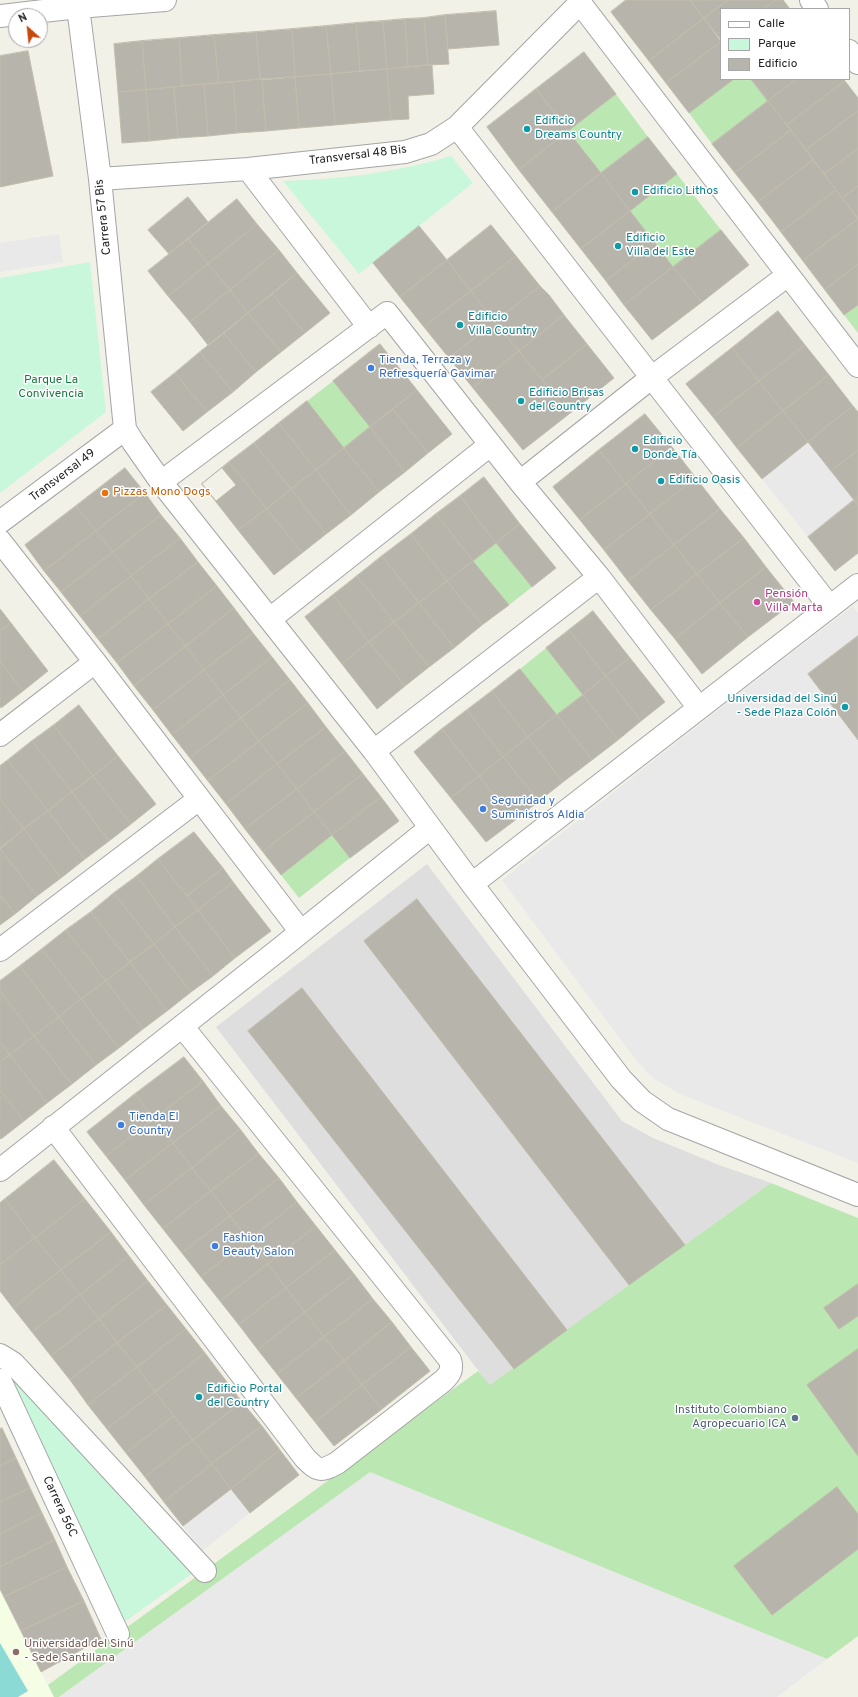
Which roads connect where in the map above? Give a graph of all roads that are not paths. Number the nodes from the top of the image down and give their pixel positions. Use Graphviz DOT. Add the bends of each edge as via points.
graph roads {
  1 [pos="165,0"];
  2 [pos="581,2"];
  3 [pos="78,6"];
  4 [pos="0,16"];
  5 [pos="850,52"];
  6 [pos="858,63"];
  7 [pos="457,126"];
  8 [pos="248,169"];
  9 [pos="100,179"];
  10 [pos="788,275"];
  11 [pos="369,327"];
  12 [pos="858,366"];
  13 [pos="651,378"];
  14 [pos="126,429"];
  15 [pos="490,445"];
  16 [pos="161,482"];
  17 [pos="520,482"];
  18 [pos="0,522"];
  19 [pos="0,541"];
  20 [pos="599,577"];
  21 [pos="858,585"];
  22 [pos="830,607"];
  23 [pos="270,620"];
  24 [pos="95,662"];
  25 [pos="699,708"];
  26 [pos="0,735"];
  27 [pos="374,751"];
  28 [pos="199,799"];
  29 [pos="430,828"];
  30 [pos="472,884"];
  31 [pos="301,932"];
  32 [pos="0,950"];
  33 [pos="182,1026"];
  34 [pos="53,1127"];
  35 [pos="0,1170"];
  36 [pos="858,1195"];
  37 [pos="0,1355"];
  38 [pos="0,1380"];
  39 [pos="205,1571"];
  40 [pos="118,1634"];
  1 -- 3 [label="street"];
  2 -- 7 [label="street, Transversal 48 Bis"];
  2 -- 10 [label="street"];
  3 -- 4 [label="street"];
  3 -- 9 [label="street, Carrera 57 Bis"];
  5 -- 6 [label="street"];
  7 -- 8 [label="street, Transversal 48 Bis" via="431,144 405,152"];
  7 -- 13 [label="street"];
  8 -- 9 [label="street, Transversal 48 Bis"];
  8 -- 11 [label="street"];
  9 -- 14 [label="street, Carrera 57 Bis"];
  10 -- 12 [label="street"];
  10 -- 13 [label="street"];
  11 -- 15 [label="street" via="387,313"];
  11 -- 16 [label="street"];
  13 -- 17 [label="street"];
  13 -- 22 [label="street"];
  14 -- 16 [label="street"];
  14 -- 18 [label="street, Transversal 49"];
  15 -- 17 [label="street"];
  15 -- 23 [label="street"];
  16 -- 23 [label="street"];
  17 -- 20 [label="street"];
  19 -- 24 [label="street"];
  20 -- 25 [label="street"];
  20 -- 27 [label="street"];
  21 -- 22 [label="street"];
  22 -- 25 [label="street"];
  23 -- 27 [label="street"];
  24 -- 26 [label="street"];
  24 -- 28 [label="street"];
  25 -- 30 [label="street"];
  27 -- 29 [label="street"];
  28 -- 31 [label="street"];
  28 -- 32 [label="street"];
  29 -- 30 [label="street"];
  29 -- 31 [label="street"];
  30 -- 36 [label="street" via="621,1080 642,1101 668,1119"];
  31 -- 33 [label="street"];
  33 -- 34 [label="street"];
  33 -- 34 [label="street" via="447,1356 452,1367 443,1381 337,1463 324,1469 316,1469 305,1458"];
  34 -- 35 [label="street"];
  37 -- 39 [label="street" via="13,1363"];
  38 -- 40 [label="street, Carrera 56C"];
}
